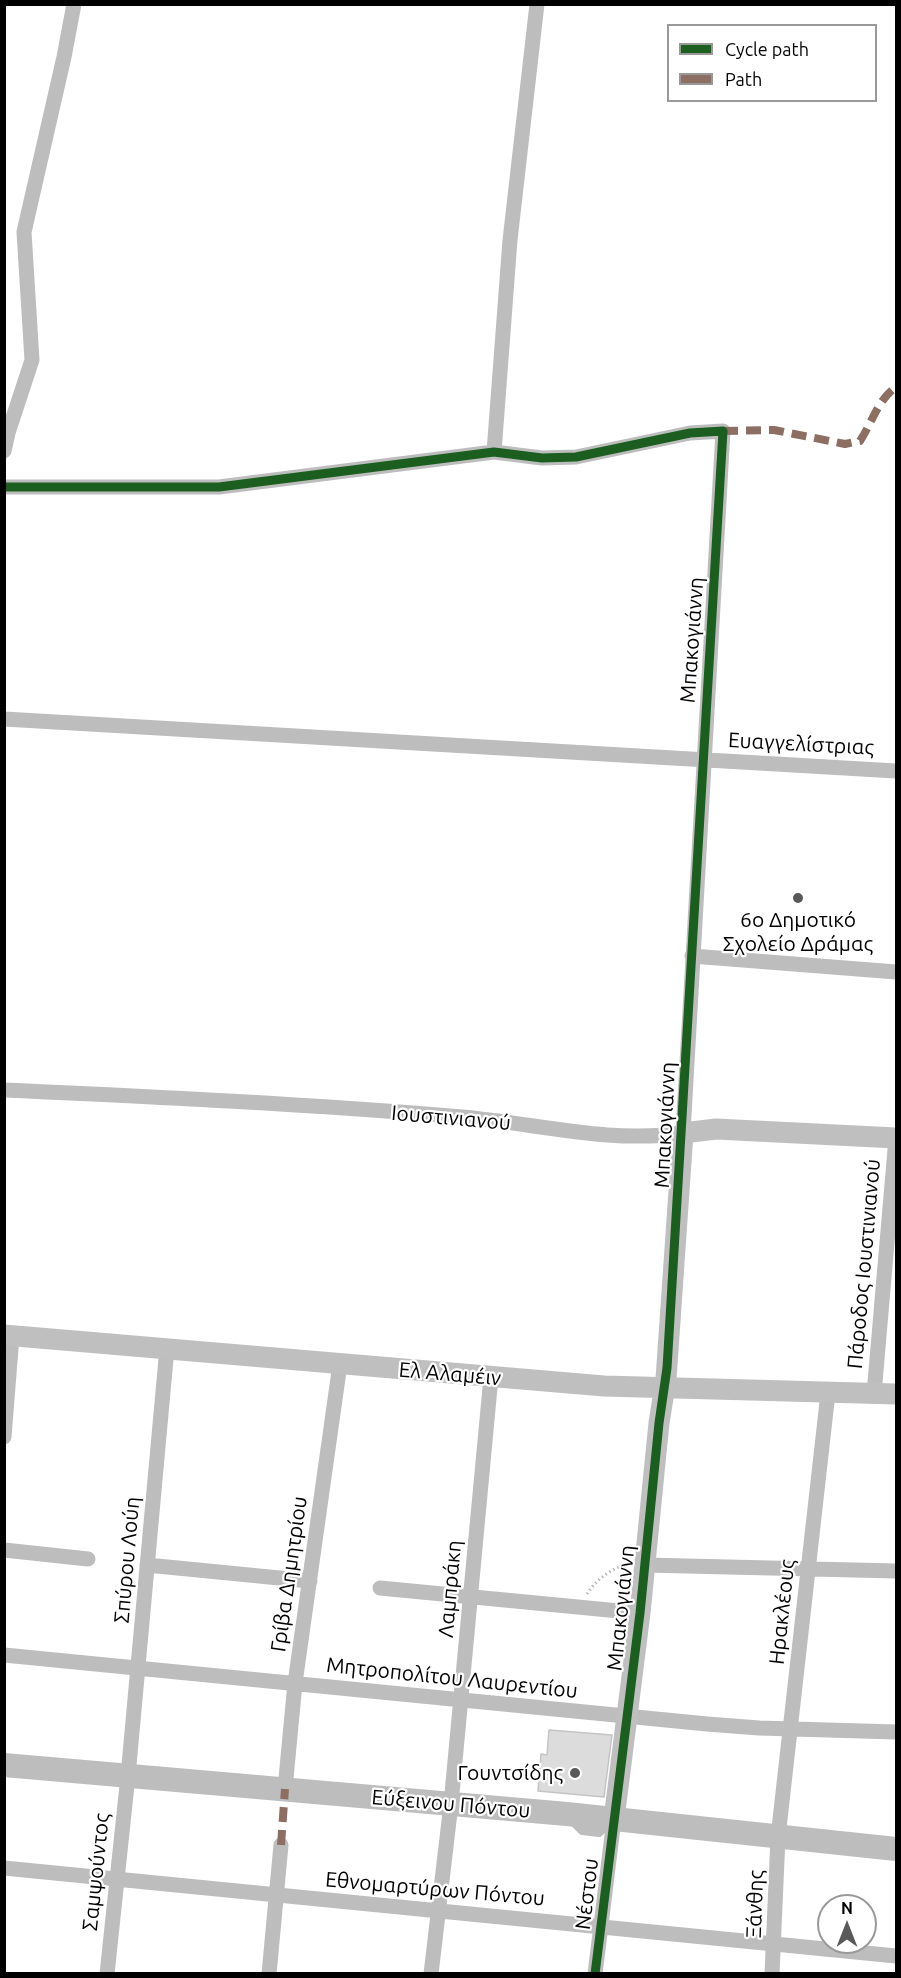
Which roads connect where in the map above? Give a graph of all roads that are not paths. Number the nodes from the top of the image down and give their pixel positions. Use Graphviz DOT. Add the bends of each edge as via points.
graph roads {
  1 [pos="74,4"];
  2 [pos="537,4"];
  3 [pos="4,451"];
  4 [pos="494,452"];
  5 [pos="4,487"];
  6 [pos="4,719"];
  7 [pos="703,760"];
  8 [pos="897,771"];
  9 [pos="692,956"];
  10 [pos="897,972"];
  11 [pos="4,1090"];
  12 [pos="682,1132"];
  13 [pos="896,1138"];
  14 [pos="8,1336"];
  15 [pos="167,1348"];
  16 [pos="340,1364"];
  17 [pos="491,1377"];
  18 [pos="665,1388"];
  19 [pos="828,1393"];
  20 [pos="874,1394"];
  21 [pos="897,1394"];
  22 [pos="4,1437"];
  23 [pos="4,1550"];
  24 [pos="88,1559"];
  25 [pos="147,1565"];
  26 [pos="645,1566"];
  27 [pos="808,1570"];
  28 [pos="897,1571"];
  29 [pos="310,1581"];
  30 [pos="380,1588"];
  31 [pos="470,1596"];
  32 [pos="640,1613"];
  33 [pos="4,1655"];
  34 [pos="138,1668"];
  35 [pos="295,1683"];
  36 [pos="460,1698"];
  37 [pos="627,1717"];
  38 [pos="790,1729"];
  39 [pos="897,1732"];
  40 [pos="4,1765"];
  41 [pos="128,1776"];
  42 [pos="285,1789"];
  43 [pos="451,1804"];
  44 [pos="614,1819"];
  45 [pos="778,1837"];
  46 [pos="281,1845"];
  47 [pos="897,1849"];
  48 [pos="4,1868"];
  49 [pos="117,1879"];
  50 [pos="277,1895"];
  51 [pos="438,1911"];
  52 [pos="601,1926"];
  53 [pos="774,1944"];
  54 [pos="897,1956"];
  55 [pos="107,1974"];
  56 [pos="269,1974"];
  57 [pos="431,1974"];
  58 [pos="595,1974"];
  59 [pos="772,1974"];
  1 -- 3 [label="street" via="24,231 32,360"];
  2 -- 4 [label="street" via="510,240"];
  4 -- 5 [label="street" via="219,487"];
  4 -- 7 [label="street, Μπακογιάννη" via="563,458 690,433 723,431"];
  6 -- 7 [label="street, Ευαγγελίστριας"];
  7 -- 8 [label="street, Ευαγγελίστριας"];
  7 -- 9 [label="street, Μπακογιάννη"];
  9 -- 10 [label="street"];
  9 -- 12 [label="street, Μπακογιάννη"];
  11 -- 12 [label="street, Ιουστινιανού" via="464,1117 628,1136"];
  12 -- 13 [label="street, Ιουστινιανού" via="716,1129"];
  12 -- 18 [label="street, Μπακογιάννη"];
  13 -- 20 [label="street, Πάροδος Ιουστινιανού"];
  14 -- 15 [label="street, Ελ Αλαμέιν"];
  14 -- 22 [label="street"];
  15 -- 16 [label="street, Ελ Αλαμέιν"];
  15 -- 25 [label="street, Σπύρου Λούη"];
  16 -- 17 [label="street, Ελ Αλαμέιν"];
  16 -- 29 [label="street, Γρίβα Δημητρίου"];
  17 -- 18 [label="street, Ελ Αλαμέιν"];
  17 -- 31 [label="street, Λαμπράκη"];
  18 -- 19 [label="street, Ελ Αλαμέιν"];
  18 -- 26 [label="street, Μπακογιάννη"];
  19 -- 20 [label="street, Ελ Αλαμέιν"];
  19 -- 27 [label="street, Ηρακλέους"];
  20 -- 21 [label="street, Ελ Αλαμέιν"];
  23 -- 24 [label="street"];
  25 -- 29 [label="street"];
  25 -- 34 [label="street, Σπύρου Λούη"];
  26 -- 27 [label="street"];
  26 -- 32 [label="street, Μπακογιάννη"];
  27 -- 28 [label="street"];
  27 -- 38 [label="street, Ηρακλέους"];
  29 -- 35 [label="street, Γρίβα Δημητρίου"];
  30 -- 31 [label="street"];
  31 -- 32 [label="street"];
  31 -- 36 [label="street, Λαμπράκη"];
  32 -- 37 [label="street, Μπακογιάννη"];
  33 -- 34 [label="street, Μητροπολίτου Λαυρεντίου"];
  34 -- 35 [label="street, Μητροπολίτου Λαυρεντίου"];
  34 -- 41 [label="street, Σπύρου Λούη"];
  35 -- 36 [label="street, Μητροπολίτου Λαυρεντίου"];
  35 -- 42 [label="street, Γρίβα Δημητρίου"];
  36 -- 37 [label="street, Μητροπολίτου Λαυρεντίου"];
  36 -- 43 [label="street, Λαμπράκη"];
  37 -- 38 [label="street, Μητροπολίτου Λαυρεντίου"];
  37 -- 44 [label="street, Μπακογιάννη"];
  38 -- 39 [label="street, Μητροπολίτου Λαυρεντίου"];
  38 -- 45 [label="street, Ηρακλέους"];
  40 -- 41 [label="main road, Εύξεινου Πόντου"];
  41 -- 42 [label="main road, Εύξεινου Πόντου"];
  41 -- 49 [label="street, Σαμψούντος"];
  42 -- 43 [label="main road, Εύξεινου Πόντου"];
  43 -- 44 [label="main road, Εύξεινου Πόντου"];
  43 -- 51 [label="street, Λαμπράκη"];
  44 -- 45 [label="main road, Εύξεινου Πόντου"];
  44 -- 52 [label="street, Νέστου"];
  45 -- 47 [label="main road, Εύξεινου Πόντου"];
  45 -- 53 [label="street, Ξάνθης"];
  46 -- 50 [label="street"];
  48 -- 49 [label="street, Εθνομαρτύρων Πόντου"];
  49 -- 50 [label="street, Εθνομαρτύρων Πόντου"];
  49 -- 55 [label="street, Σαμψούντος"];
  50 -- 51 [label="street, Εθνομαρτύρων Πόντου"];
  50 -- 56 [label="street"];
  51 -- 52 [label="street, Εθνομαρτύρων Πόντου"];
  51 -- 57 [label="street, Λαμπράκη"];
  52 -- 53 [label="street, Εθνομαρτύρων Πόντου"];
  52 -- 58 [label="street, Νέστου"];
  53 -- 54 [label="street, Εθνομαρτύρων Πόντου"];
  53 -- 59 [label="street, Ξάνθης"];
}
